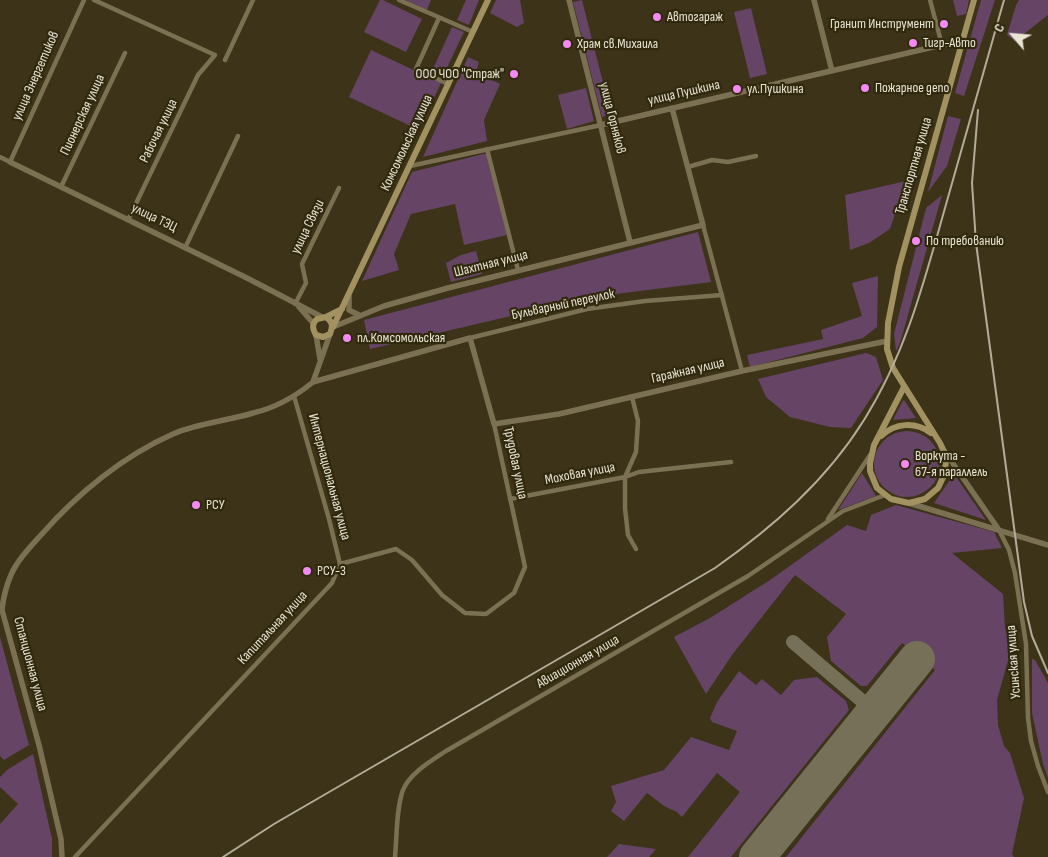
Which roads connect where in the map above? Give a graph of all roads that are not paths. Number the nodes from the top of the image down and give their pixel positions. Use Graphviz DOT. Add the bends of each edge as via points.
graph roads {
  1 [pos="84,0"];
  2 [pos="94,0"];
  3 [pos="253,0"];
  4 [pos="399,0"];
  5 [pos="488,0"];
  6 [pos="569,0"];
  7 [pos="814,0"];
  8 [pos="930,0"];
  9 [pos="974,0"];
  10 [pos="439,18"];
  11 [pos="473,32"];
  12 [pos="963,40"];
  13 [pos="942,45"];
  14 [pos="125,53"];
  15 [pos="225,60"];
  16 [pos="832,71"];
  17 [pos="448,84"];
  18 [pos="672,108"];
  19 [pos="601,125"];
  20 [pos="238,136"];
  21 [pos="487,149"];
  22 [pos="756,156"];
  23 [pos="0,157"];
  24 [pos="10,162"];
  25 [pos="410,166"];
  26 [pos="688,167"];
  27 [pos="61,187"];
  28 [pos="339,188"];
  29 [pos="128,220"];
  30 [pos="703,225"];
  31 [pos="630,242"];
  32 [pos="185,248"];
  33 [pos="518,270"];
  34 [pos="722,295"];
  35 [pos="348,297"];
  36 [pos="295,304"];
  37 [pos="343,308"];
  38 [pos="359,315"];
  39 [pos="324,317"];
  40 [pos="313,323"];
  41 [pos="332,330"];
  42 [pos="316,335"];
  43 [pos="470,338"];
  44 [pos="887,341"];
  45 [pos="320,362"];
  46 [pos="742,372"];
  47 [pos="314,382"];
  48 [pos="904,387"];
  49 [pos="294,396"];
  50 [pos="632,397"];
  51 [pos="494,424"];
  52 [pos="934,435"];
  53 [pos="879,437"];
  54 [pos="943,449"];
  55 [pos="871,454"];
  56 [pos="731,462"];
  57 [pos="625,476"];
  58 [pos="885,495"];
  59 [pos="510,499"];
  60 [pos="909,503"];
  61 [pos="826,522"];
  62 [pos="1000,530"];
  63 [pos="1048,545"];
  64 [pos="636,549"];
  65 [pos="340,564"];
  66 [pos="1048,792"];
  67 [pos="62,857"];
  68 [pos="75,857"];
  69 [pos="395,857"];
  1 -- 24 [label="street, улица Энергетиков"];
  2 -- 29 [label="street, Рабочая улица" via="215,55 198,75"];
  3 -- 15 [label="street"];
  4 -- 10 [label="street"];
  5 -- 11 [label="main road, Комсомольская улица"];
  6 -- 19 [label="street, улица Горняков"];
  7 -- 16 [label="street"];
  8 -- 13 [label="street"];
  9 -- 12 [label="main road, Транспортная улица"];
  10 -- 11 [label="street"];
  10 -- 17 [label="street" via="416,68"];
  11 -- 17 [label="main road, Комсомольская улица"];
  12 -- 13 [label="street, улица Пушкина"];
  12 -- 44 [label="main road, Транспортная улица" via="899,267"];
  13 -- 16 [label="street, улица Пушкина"];
  14 -- 27 [label="street, Пионерская улица"];
  16 -- 18 [label="street, улица Пушкина"];
  17 -- 25 [label="main road, Комсомольская улица"];
  18 -- 19 [label="street, улица Пушкина"];
  18 -- 26 [label="street"];
  19 -- 21 [label="street, улица Пушкина"];
  19 -- 31 [label="street, улица Горняков"];
  20 -- 32 [label="street"];
  21 -- 25 [label="street, улица Пушкина"];
  21 -- 33 [label="street"];
  22 -- 26 [label="street" via="728,162 712,160"];
  23 -- 24 [label="street, улица ТЭЦ"];
  24 -- 27 [label="street, улица ТЭЦ"];
  25 -- 35 [label="main road, Комсомольская улица"];
  26 -- 30 [label="street"];
  27 -- 29 [label="street, улица ТЭЦ"];
  28 -- 36 [label="street, улица Связи" via="302,264 306,282"];
  29 -- 32 [label="street, улица ТЭЦ"];
  30 -- 31 [label="street, Шахтная улица"];
  30 -- 34 [label="street"];
  31 -- 33 [label="street, Шахтная улица"];
  32 -- 36 [label="street, улица ТЭЦ"];
  33 -- 38 [label="street, Шахтная улица"];
  34 -- 43 [label="street, Бульварный переулок" via="587,309"];
  34 -- 46 [label="street"];
  35 -- 37 [label="main road, Комсомольская улица"];
  35 -- 38 [label="street" via="349,310"];
  36 -- 39 [label="street, улица ТЭЦ"];
  36 -- 40 [label="street"];
  37 -- 39 [label="main road"];
  37 -- 41 [label="main road, Комсомольская улица"];
  38 -- 41 [label="street, Шахтная улица"];
  39 -- 40 [label="main road"];
  39 -- 41 [label="main road" via="331,321"];
  40 -- 42 [label="main road"];
  41 -- 42 [label="main road" via="323,337"];
  41 -- 45 [label="street"];
  42 -- 45 [label="street"];
  43 -- 47 [label="street"];
  43 -- 51 [label="street, Трудовая улица"];
  44 -- 46 [label="street, Гаражная улица"];
  44 -- 48 [label="main road, Транспортная улица" via="890,362"];
  45 -- 47 [label="street"];
  46 -- 50 [label="street, Гаражная улица"];
  47 -- 49 [label="street, Станционная улица"];
  48 -- 52 [label="main road, Транспортная улица"];
  48 -- 53 [label="main road"];
  49 -- 65 [label="street, Интернациональная улица"];
  49 -- 67 [label="street, Станционная улица" via="255,413 174,433 130,457 85,491 52,522 14,568 2,600 2,610 39,745 61,839"];
  50 -- 51 [label="street, Гаражная улица" via="559,414"];
  50 -- 57 [label="street" via="638,420 636,452"];
  51 -- 59 [label="street, Трудовая улица"];
  52 -- 53 [label="main road" via="923,427 903,425 891,428"];
  52 -- 54 [label="main road"];
  53 -- 55 [label="main road"];
  54 -- 60 [label="main road" via="946,465 942,481 932,494"];
  54 -- 62 [label="street"];
  55 -- 58 [label="main road" via="873,480"];
  55 -- 61 [label="street"];
  56 -- 57 [label="street, Моховая улица"];
  57 -- 59 [label="street, Моховая улица"];
  57 -- 64 [label="street" via="624,508 628,535"];
  58 -- 60 [label="main road"];
  58 -- 61 [label="street, Авиационная улица" via="843,511"];
  59 -- 65 [label="street, Трудовая улица" via="525,567 514,593 486,614 465,613 442,595 412,560 396,549"];
  60 -- 62 [label="street"];
  61 -- 69 [label="street, Авиационная улица" via="748,576 446,751 421,769 404,790"];
  62 -- 63 [label="street"];
  62 -- 66 [label="street, Усинская улица" via="1015,573 1026,644 1028,718 1038,766"];
  65 -- 68 [label="street, Капитальная улица" via="332,583"];
}
